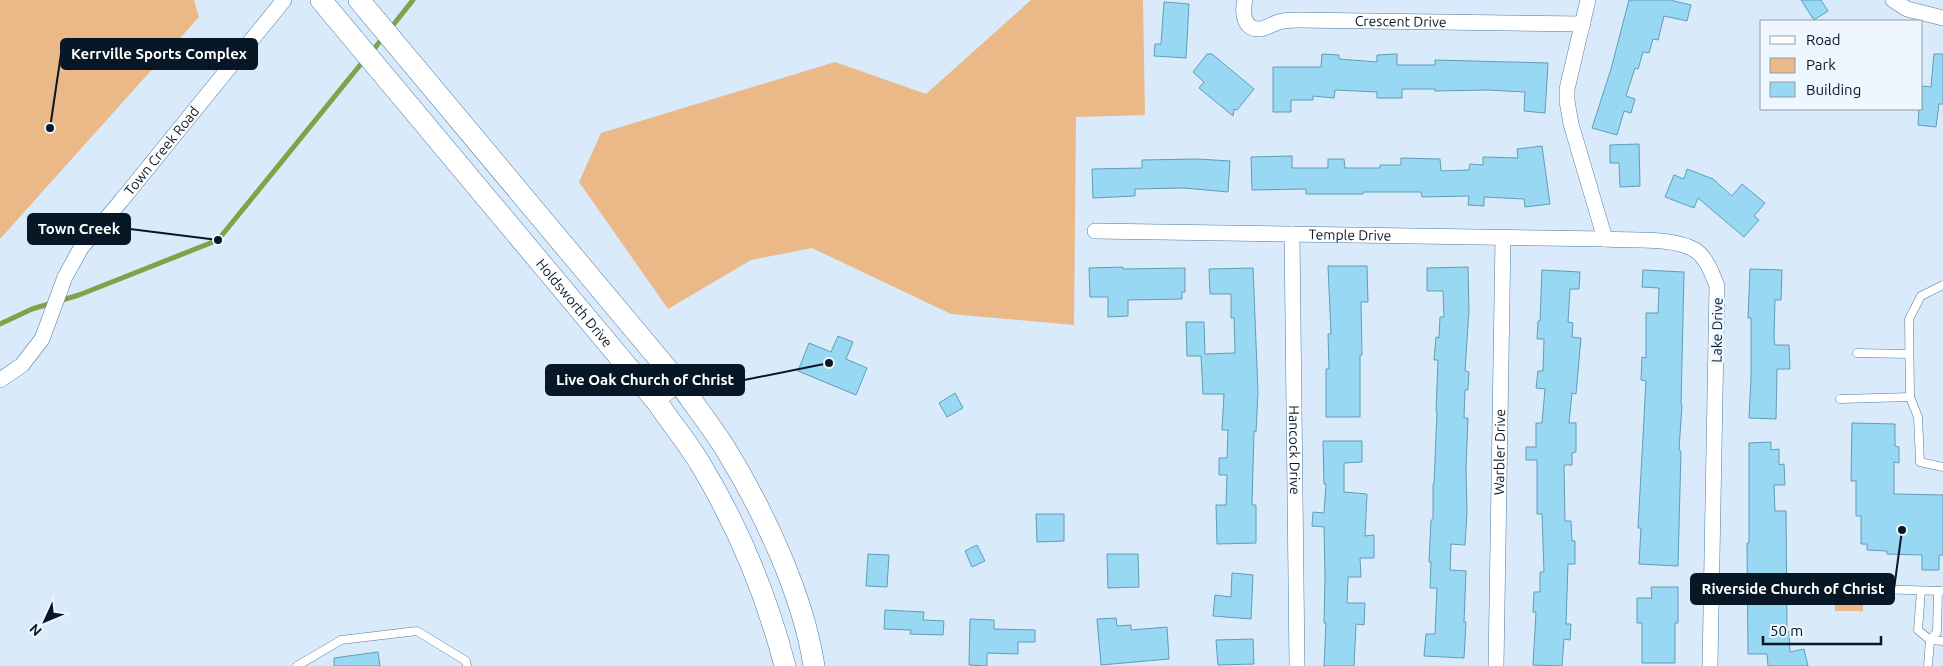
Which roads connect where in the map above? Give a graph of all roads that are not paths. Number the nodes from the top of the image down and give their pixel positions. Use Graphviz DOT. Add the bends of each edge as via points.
graph roads {
  1 [pos="284,0"];
  2 [pos="321,0"];
  3 [pos="359,0"];
  4 [pos="1245,0"];
  5 [pos="1588,0"];
  6 [pos="1893,0"];
  7 [pos="1943,18"];
  8 [pos="1583,24"];
  9 [pos="1095,231"];
  10 [pos="1292,234"];
  11 [pos="1503,238"];
  12 [pos="1605,240"];
  13 [pos="1943,286"];
  14 [pos="1857,353"];
  15 [pos="1908,354"];
  16 [pos="0,380"];
  17 [pos="679,383"];
  18 [pos="1910,397"];
  19 [pos="1840,399"];
  20 [pos="657,402"];
  21 [pos="1943,467"];
  22 [pos="1875,589"];
  23 [pos="1921,591"];
  24 [pos="1941,591"];
  25 [pos="1930,640"];
  26 [pos="1943,641"];
  27 [pos="467,664"];
  28 [pos="297,666"];
  29 [pos="475,666"];
  30 [pos="785,666"];
  31 [pos="814,666"];
  32 [pos="1297,666"];
  33 [pos="1496,666"];
  34 [pos="1710,666"];
  35 [pos="1928,666"];
  1 -- 16 [label="street, Town Creek Road" via="82,248 65,277 42,339 22,365"];
  2 -- 20 [label="main road, Holdsworth Drive"];
  3 -- 17 [label="main road"];
  4 -- 8 [label="street, Crescent Drive" via="1244,18 1247,24 1258,29 1280,21 1298,20"];
  5 -- 8 [label="street"];
  6 -- 7 [label="street" via="1907,9"];
  8 -- 12 [label="street" via="1567,101"];
  9 -- 10 [label="street, Temple Drive"];
  10 -- 11 [label="street, Temple Drive"];
  10 -- 32 [label="street, Hancock Drive"];
  11 -- 12 [label="street, Temple Drive"];
  11 -- 33 [label="street, Warbler Drive"];
  12 -- 34 [label="street, Lake Drive" via="1676,242 1696,250 1708,265 1717,286"];
  13 -- 15 [label="lane" via="1922,296 1908,319"];
  14 -- 15 [label="lane"];
  15 -- 18 [label="lane"];
  17 -- 20 [label="street"];
  17 -- 31 [label="main road" via="725,448 780,553 801,613"];
  18 -- 19 [label="lane"];
  18 -- 21 [label="lane" via="1918,417 1920,462"];
  20 -- 30 [label="main road, Holdsworth Drive" via="700,463 731,518 753,564"];
  22 -- 23 [label="lane"];
  23 -- 24 [label="lane"];
  23 -- 25 [label="lane" via="1918,630"];
  24 -- 25 [label="lane" via="1937,632"];
  25 -- 26 [label="lane"];
  25 -- 35 [label="lane"];
  27 -- 28 [label="lane" via="417,630 342,640"];
  27 -- 29 [label="lane"];
}
